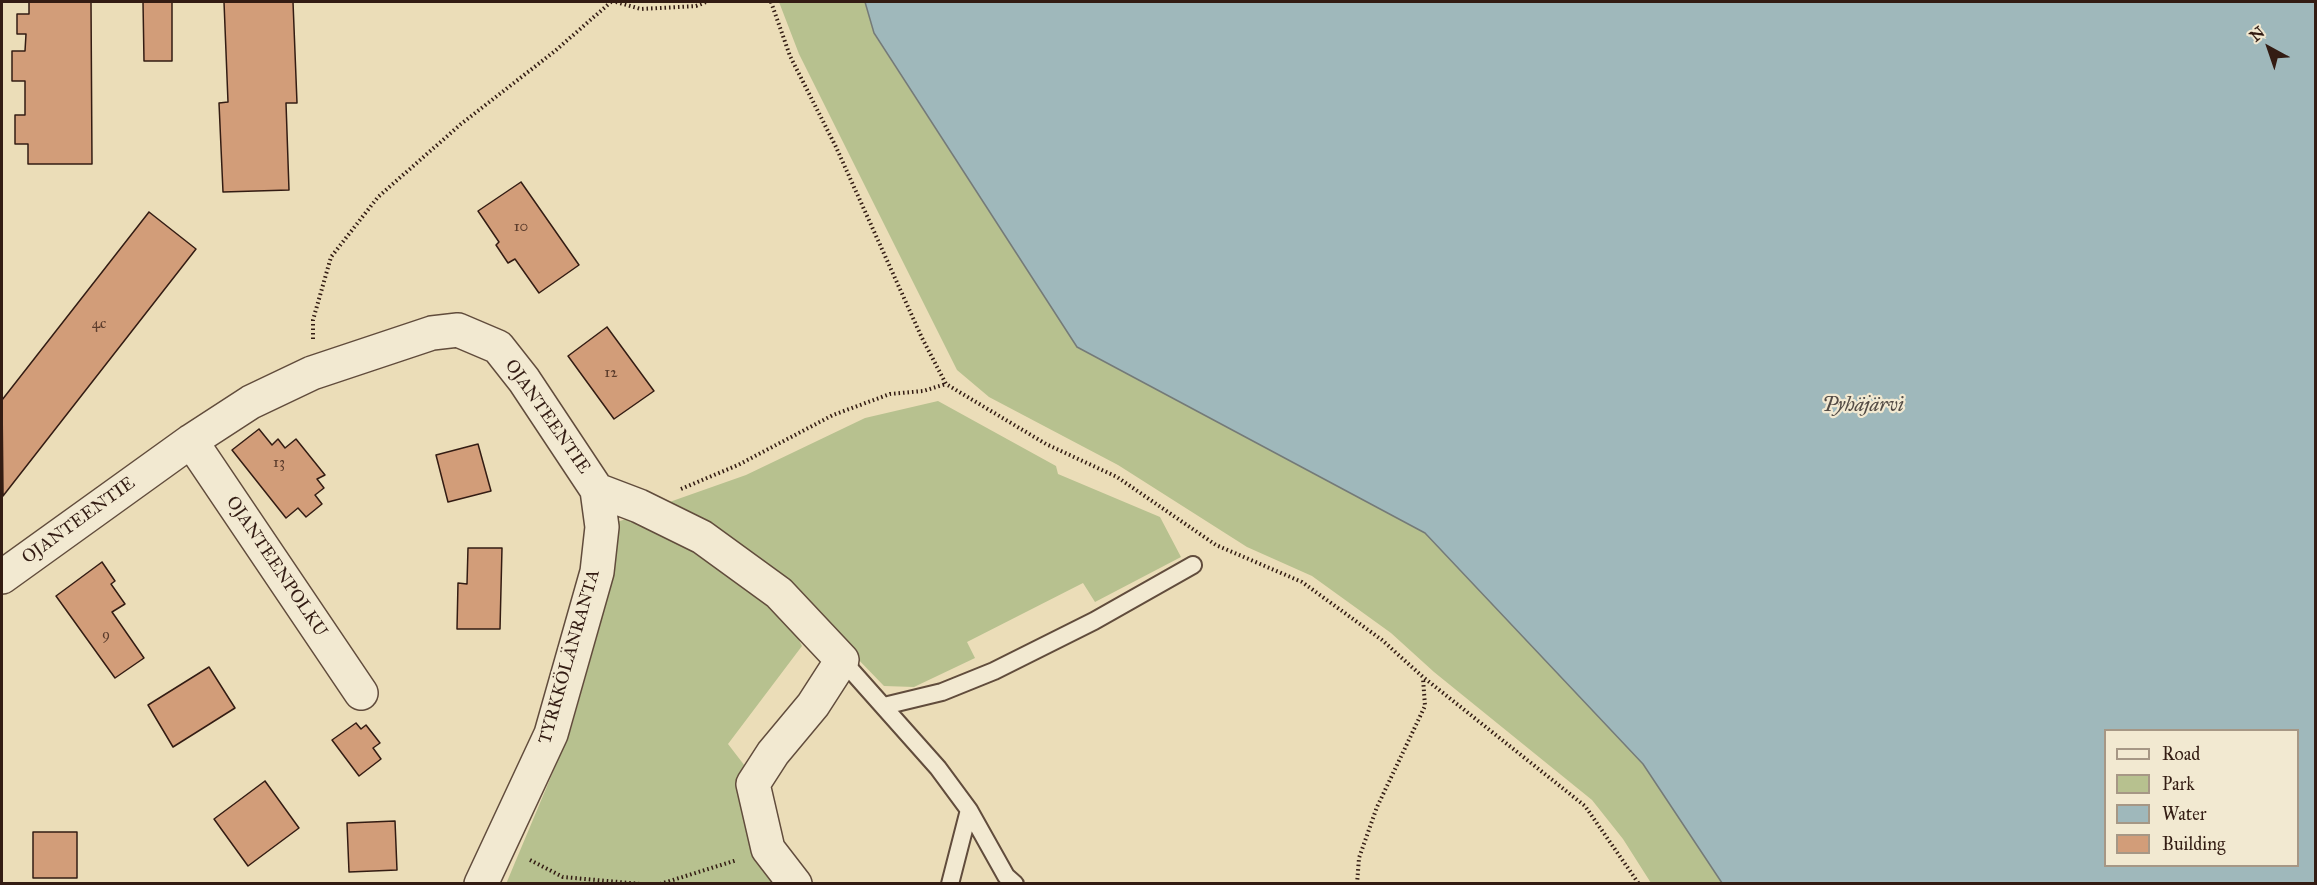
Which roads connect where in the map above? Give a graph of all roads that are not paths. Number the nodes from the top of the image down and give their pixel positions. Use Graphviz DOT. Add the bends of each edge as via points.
graph roads {
  1 [pos="191,441"];
  2 [pos="597,490"];
  3 [pos="1193,564"];
  4 [pos="2,577"];
  5 [pos="842,660"];
  6 [pos="361,693"];
  7 [pos="884,706"];
  8 [pos="969,810"];
  9 [pos="481,884"];
  10 [pos="795,884"];
  11 [pos="950,884"];
  12 [pos="1015,884"];
  1 -- 2 [label="street, OJANTEENTIE" via="251,402 312,373 432,333 458,330 498,347"];
  1 -- 4 [label="street, OJANTEENTIE"];
  1 -- 6 [label="street, OJANTEENPOLKU"];
  2 -- 5 [label="street, OJANTEENTIE" via="702,537 779,592"];
  2 -- 9 [label="street, TYRKKÖLÄNRANTA" via="602,527 597,572 551,734"];
  3 -- 7 [label="lane" via="1094,621 994,671 942,692"];
  5 -- 7 [label="lane"];
  5 -- 10 [label="street" via="753,784 768,849"];
  7 -- 8 [label="lane"];
  8 -- 11 [label="lane"];
  8 -- 12 [label="lane" via="1006,876"];
}
